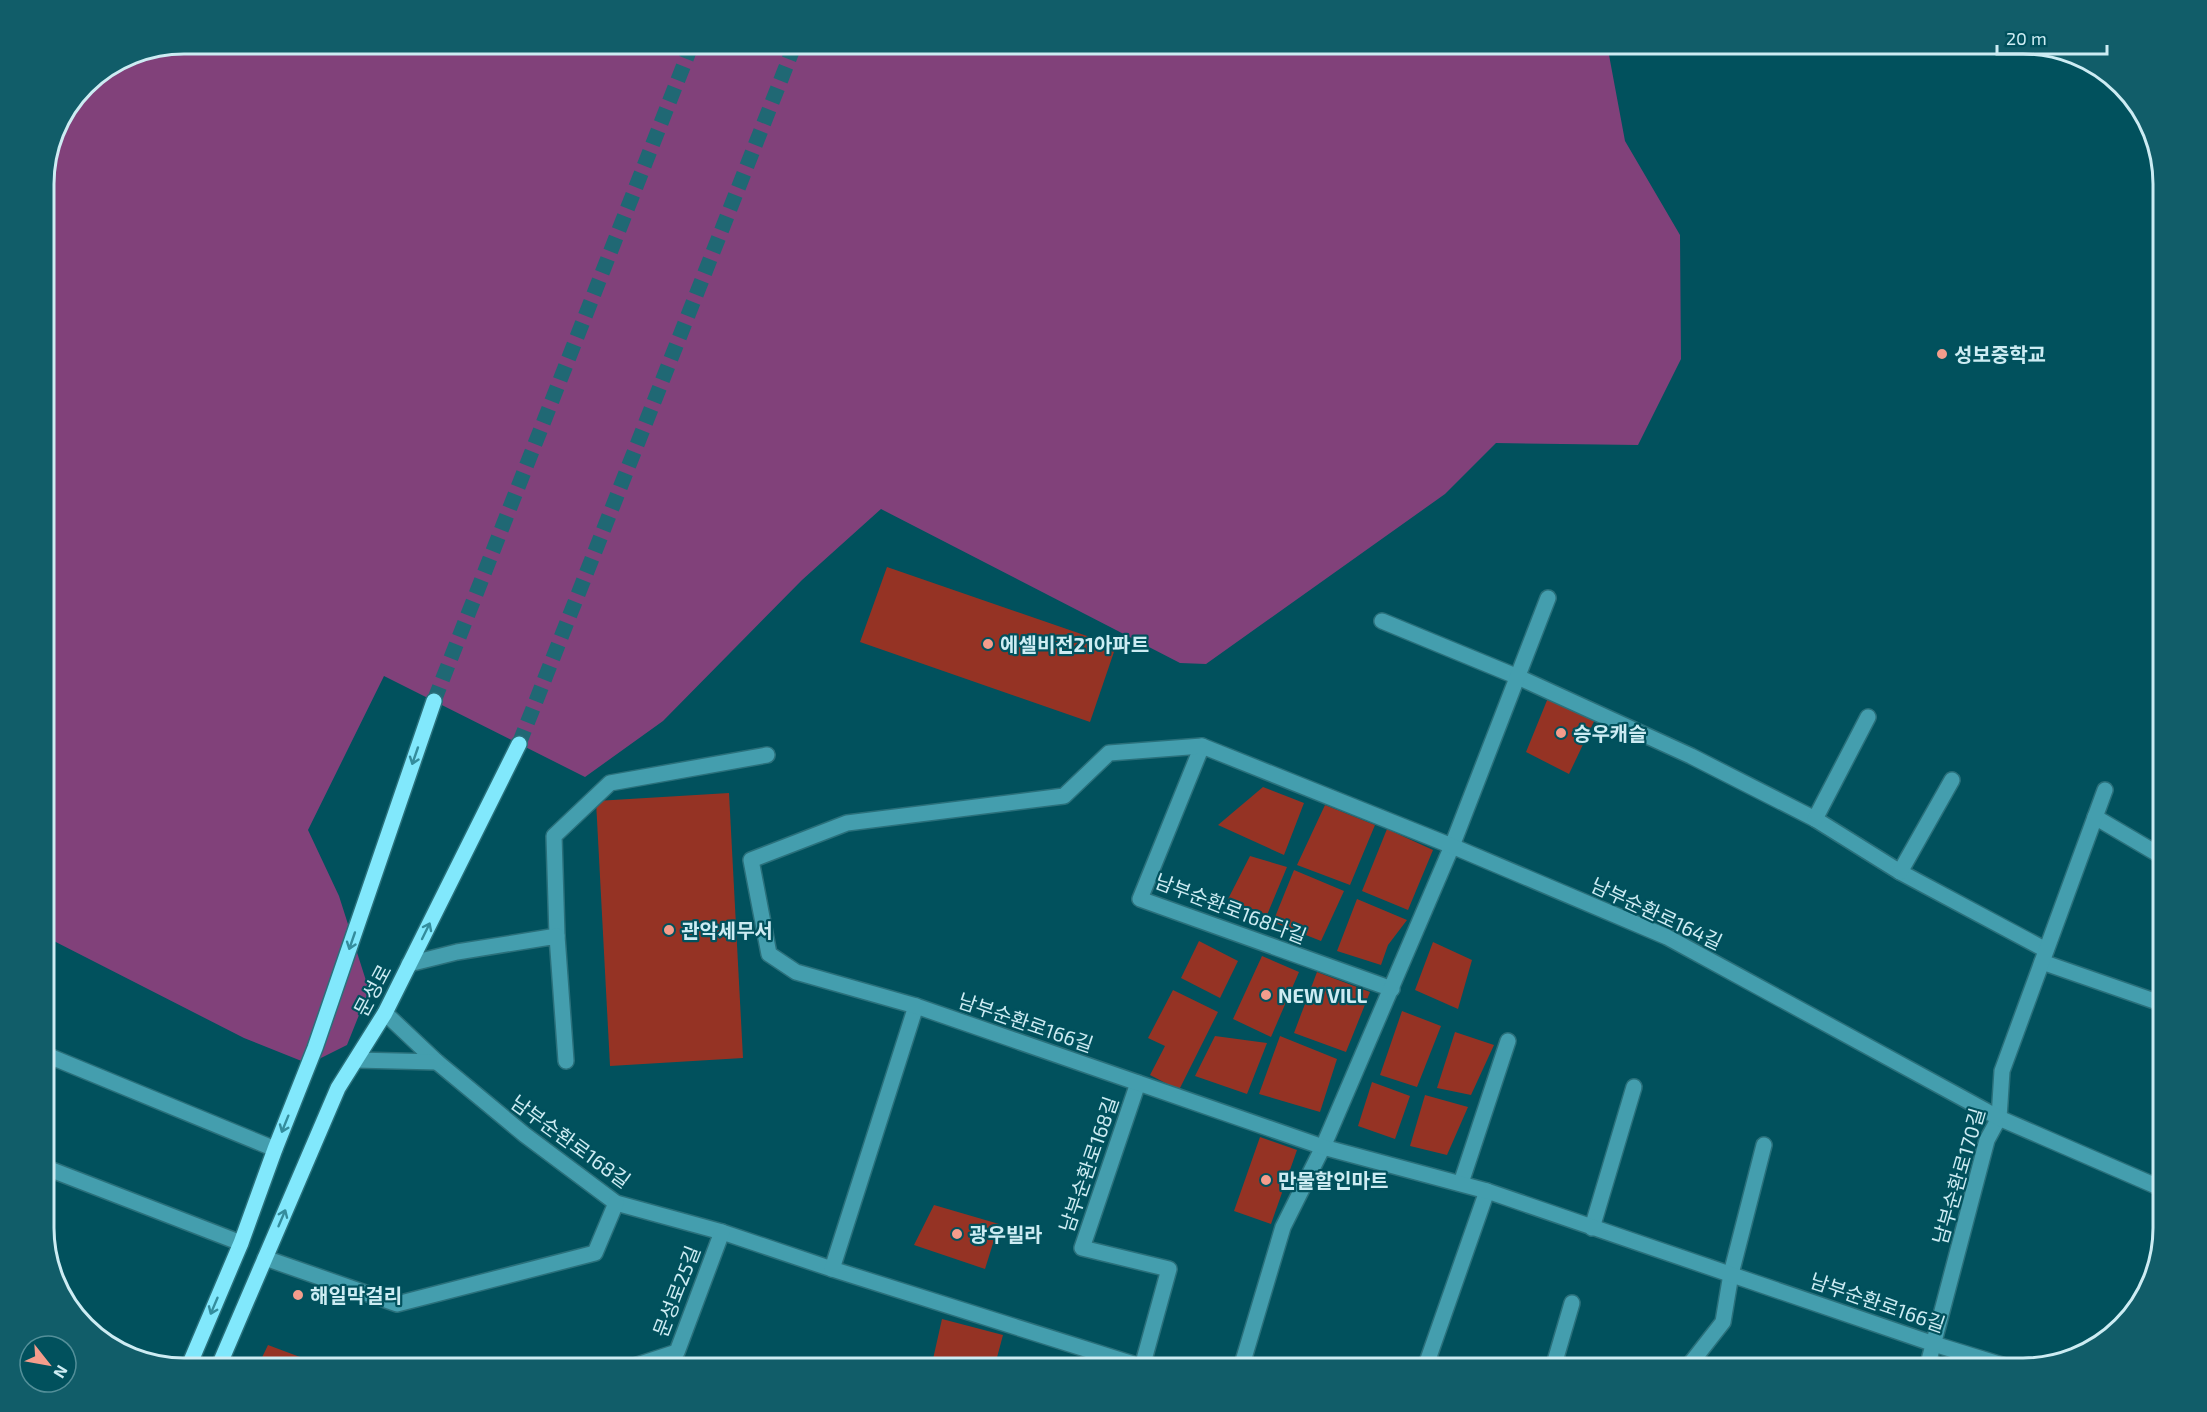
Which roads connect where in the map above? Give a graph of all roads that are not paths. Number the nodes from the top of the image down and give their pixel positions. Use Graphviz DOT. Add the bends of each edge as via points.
graph roads {
  1 [pos="1548,598"];
  2 [pos="1382,621"];
  3 [pos="1518,677"];
  4 [pos="434,701"];
  5 [pos="1868,717"];
  6 [pos="519,744"];
  7 [pos="1202,746"];
  8 [pos="767,755"];
  9 [pos="1952,780"];
  10 [pos="2105,790"];
  11 [pos="2095,817"];
  12 [pos="1815,819"];
  13 [pos="847,823"];
  14 [pos="1452,846"];
  15 [pos="2153,851"];
  16 [pos="1900,872"];
  17 [pos="557,936"];
  18 [pos="2044,956"];
  19 [pos="409,964"];
  20 [pos="1392,989"];
  21 [pos="2153,1000"];
  22 [pos="916,1006"];
  23 [pos="385,1013"];
  24 [pos="1508,1041"];
  25 [pos="54,1058"];
  26 [pos="356,1060"];
  27 [pos="566,1061"];
  28 [pos="437,1062"];
  29 [pos="1138,1083"];
  30 [pos="1634,1087"];
  31 [pos="1999,1118"];
  32 [pos="1764,1145"];
  33 [pos="1323,1147"];
  34 [pos="275,1149"];
  35 [pos="54,1171"];
  36 [pos="1461,1183"];
  37 [pos="2153,1185"];
  38 [pos="1487,1191"];
  39 [pos="616,1203"];
  40 [pos="1592,1228"];
  41 [pos="722,1232"];
  42 [pos="241,1243"];
  43 [pos="265,1258"];
  44 [pos="832,1269"];
  45 [pos="1731,1274"];
  46 [pos="1572,1303"];
  47 [pos="1935,1344"];
  48 [pos="192,1358"];
  49 [pos="222,1358"];
  50 [pos="658,1358"];
  51 [pos="1112,1358"];
  52 [pos="1147,1358"];
  53 [pos="1244,1358"];
  54 [pos="1429,1358"];
  55 [pos="1555,1358"];
  56 [pos="1695,1358"];
  57 [pos="1930,1358"];
  58 [pos="1980,1358"];
  1 -- 3 [label="street"];
  2 -- 3 [label="street"];
  3 -- 12 [label="street" via="1691,756"];
  3 -- 14 [label="street"];
  4 -- 34 [label="main road, 문성로, one-way" via="315,1048"];
  5 -- 12 [label="street"];
  19 -- 6 [label="main road, 문성로, one-way"];
  7 -- 13 [label="street, 남부순환로164길" via="1109,753 1064,795"];
  7 -- 14 [label="street, 남부순환로164길"];
  7 -- 20 [label="street, 남부순환로168다길" via="1140,899"];
  8 -- 17 [label="street" via="610,783 554,836"];
  9 -- 16 [label="street"];
  10 -- 11 [label="street, 남부순환로170길"];
  11 -- 15 [label="street"];
  11 -- 18 [label="street, 남부순환로170길"];
  12 -- 16 [label="street"];
  13 -- 22 [label="street, 남부순환로166길" via="751,860 769,954 795,972"];
  14 -- 20 [label="street"];
  14 -- 31 [label="street, 남부순환로164길" via="1667,937"];
  16 -- 18 [label="street"];
  17 -- 19 [label="street"];
  17 -- 27 [label="street"];
  18 -- 21 [label="street"];
  18 -- 31 [label="street, 남부순환로170길" via="2002,1071"];
  19 -- 23 [label="main road, 문성로"];
  20 -- 33 [label="street"];
  22 -- 29 [label="street, 남부순환로166길"];
  22 -- 44 [label="street"];
  23 -- 26 [label="main road, 문성로"];
  23 -- 28 [label="street, 남부순환로168길"];
  24 -- 36 [label="street"];
  25 -- 34 [label="street"];
  26 -- 28 [label="street"];
  43 -- 26 [label="main road, 문성로, one-way" via="338,1088"];
  28 -- 39 [label="street, 남부순환로168길"];
  29 -- 33 [label="street, 남부순환로166길"];
  29 -- 52 [label="street, 남부순환로168길" via="1082,1248 1169,1269"];
  30 -- 40 [label="street"];
  31 -- 37 [label="street, 남부순환로164길"];
  31 -- 47 [label="street, 남부순환로170길" via="1987,1140"];
  32 -- 45 [label="street"];
  33 -- 36 [label="street, 남부순환로166길"];
  33 -- 53 [label="street" via="1283,1227"];
  34 -- 42 [label="main road, 문성로"];
  35 -- 42 [label="street"];
  36 -- 38 [label="street, 남부순환로166길"];
  38 -- 40 [label="street, 남부순환로166길"];
  38 -- 54 [label="street"];
  39 -- 41 [label="street, 남부순환로168길"];
  39 -- 43 [label="street" via="595,1253 397,1304"];
  40 -- 45 [label="street, 남부순환로166길"];
  41 -- 44 [label="street, 남부순환로168길"];
  41 -- 50 [label="street, 문성로25길" via="677,1352"];
  42 -- 48 [label="main road, 문성로, one-way"];
  43 -- 49 [label="main road, 문성로"];
  44 -- 51 [label="street, 남부순환로168길"];
  45 -- 47 [label="street, 남부순환로166길"];
  45 -- 56 [label="street" via="1723,1322"];
  46 -- 55 [label="street"];
  47 -- 57 [label="street, 남부순환로170길"];
  47 -- 58 [label="street, 남부순환로166길"];
}
